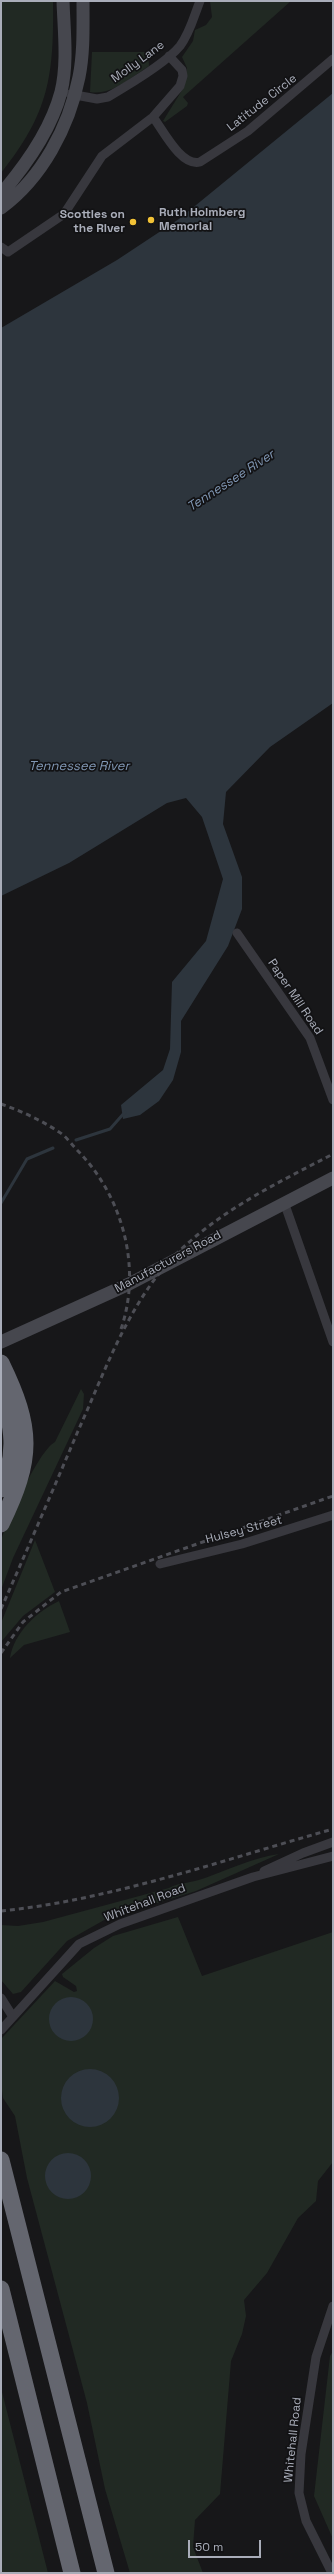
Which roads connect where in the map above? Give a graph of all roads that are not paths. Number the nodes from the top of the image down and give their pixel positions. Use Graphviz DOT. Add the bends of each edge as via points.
graph roads {
  1 [pos="63,1"];
  2 [pos="83,1"];
  3 [pos="200,1"];
  4 [pos="169,56"];
  5 [pos="333,59"];
  6 [pos="61,92"];
  7 [pos="74,95"];
  8 [pos="153,117"];
  9 [pos="1,194"];
  10 [pos="1,208"];
  11 [pos="1,247"];
  12 [pos="237,933"];
  13 [pos="333,1100"];
  14 [pos="333,1178"];
  15 [pos="284,1202"];
  16 [pos="1,1342"];
  17 [pos="333,1342"];
  18 [pos="1,1363"];
  19 [pos="1,1390"];
  20 [pos="1,1489"];
  21 [pos="333,1515"];
  22 [pos="1,1524"];
  23 [pos="160,1564"];
  24 [pos="333,1842"];
  25 [pos="333,1856"];
  26 [pos="253,1877"];
  27 [pos="1,1998"];
  28 [pos="13,2017"];
  29 [pos="1,2030"];
  30 [pos="1,2160"];
  31 [pos="1,2288"];
  32 [pos="333,2306"];
  33 [pos="72,2573"];
  34 [pos="106,2573"];
  35 [pos="332,2573"];
  1 -- 6 [label="main road" via="64,65"];
  2 -- 7 [label="main road" via="83,46"];
  3 -- 4 [label="street, Molly Lane" via="187,33"];
  4 -- 7 [label="street, Molly Lane" via="108,97 97,99"];
  4 -- 8 [label="street" via="181,68 182,79 180,86"];
  5 -- 8 [label="street, Latitude Circle" via="248,131 200,162 192,163 184,159"];
  6 -- 7 [label="street, Molly Lane"];
  6 -- 9 [label="main road" via="49,124 31,154"];
  7 -- 10 [label="main road" via="62,129 48,156 28,183"];
  8 -- 11 [label="street" via="102,156 64,214 8,252"];
  12 -- 13 [label="street, Paper Mill Road" via="310,1038"];
  14 -- 15 [label="main road, Manufacturers Road"];
  15 -- 16 [label="main road, Manufacturers Road" via="129,1284"];
  15 -- 17 [label="street"];
  18 -- 22 [label="highway" via="15,1392 24,1422 26,1441 24,1466"];
  19 -- 20 [label="highway" via="14,1440 9,1471"];
  21 -- 23 [label="street, Hulsey Street" via="242,1544"];
  24 -- 26 [label="street" via="275,1864"];
  25 -- 26 [label="street, Whitehall Road"];
  26 -- 28 [label="street, Whitehall Road" via="120,1924 79,1944"];
  27 -- 28 [label="street"];
  28 -- 29 [label="street, Whitehall Road"];
  30 -- 34 [label="highway"];
  31 -- 33 [label="highway"];
  32 -- 35 [label="street, Whitehall Road" via="316,2357 301,2454 299,2493 306,2521"];
}
